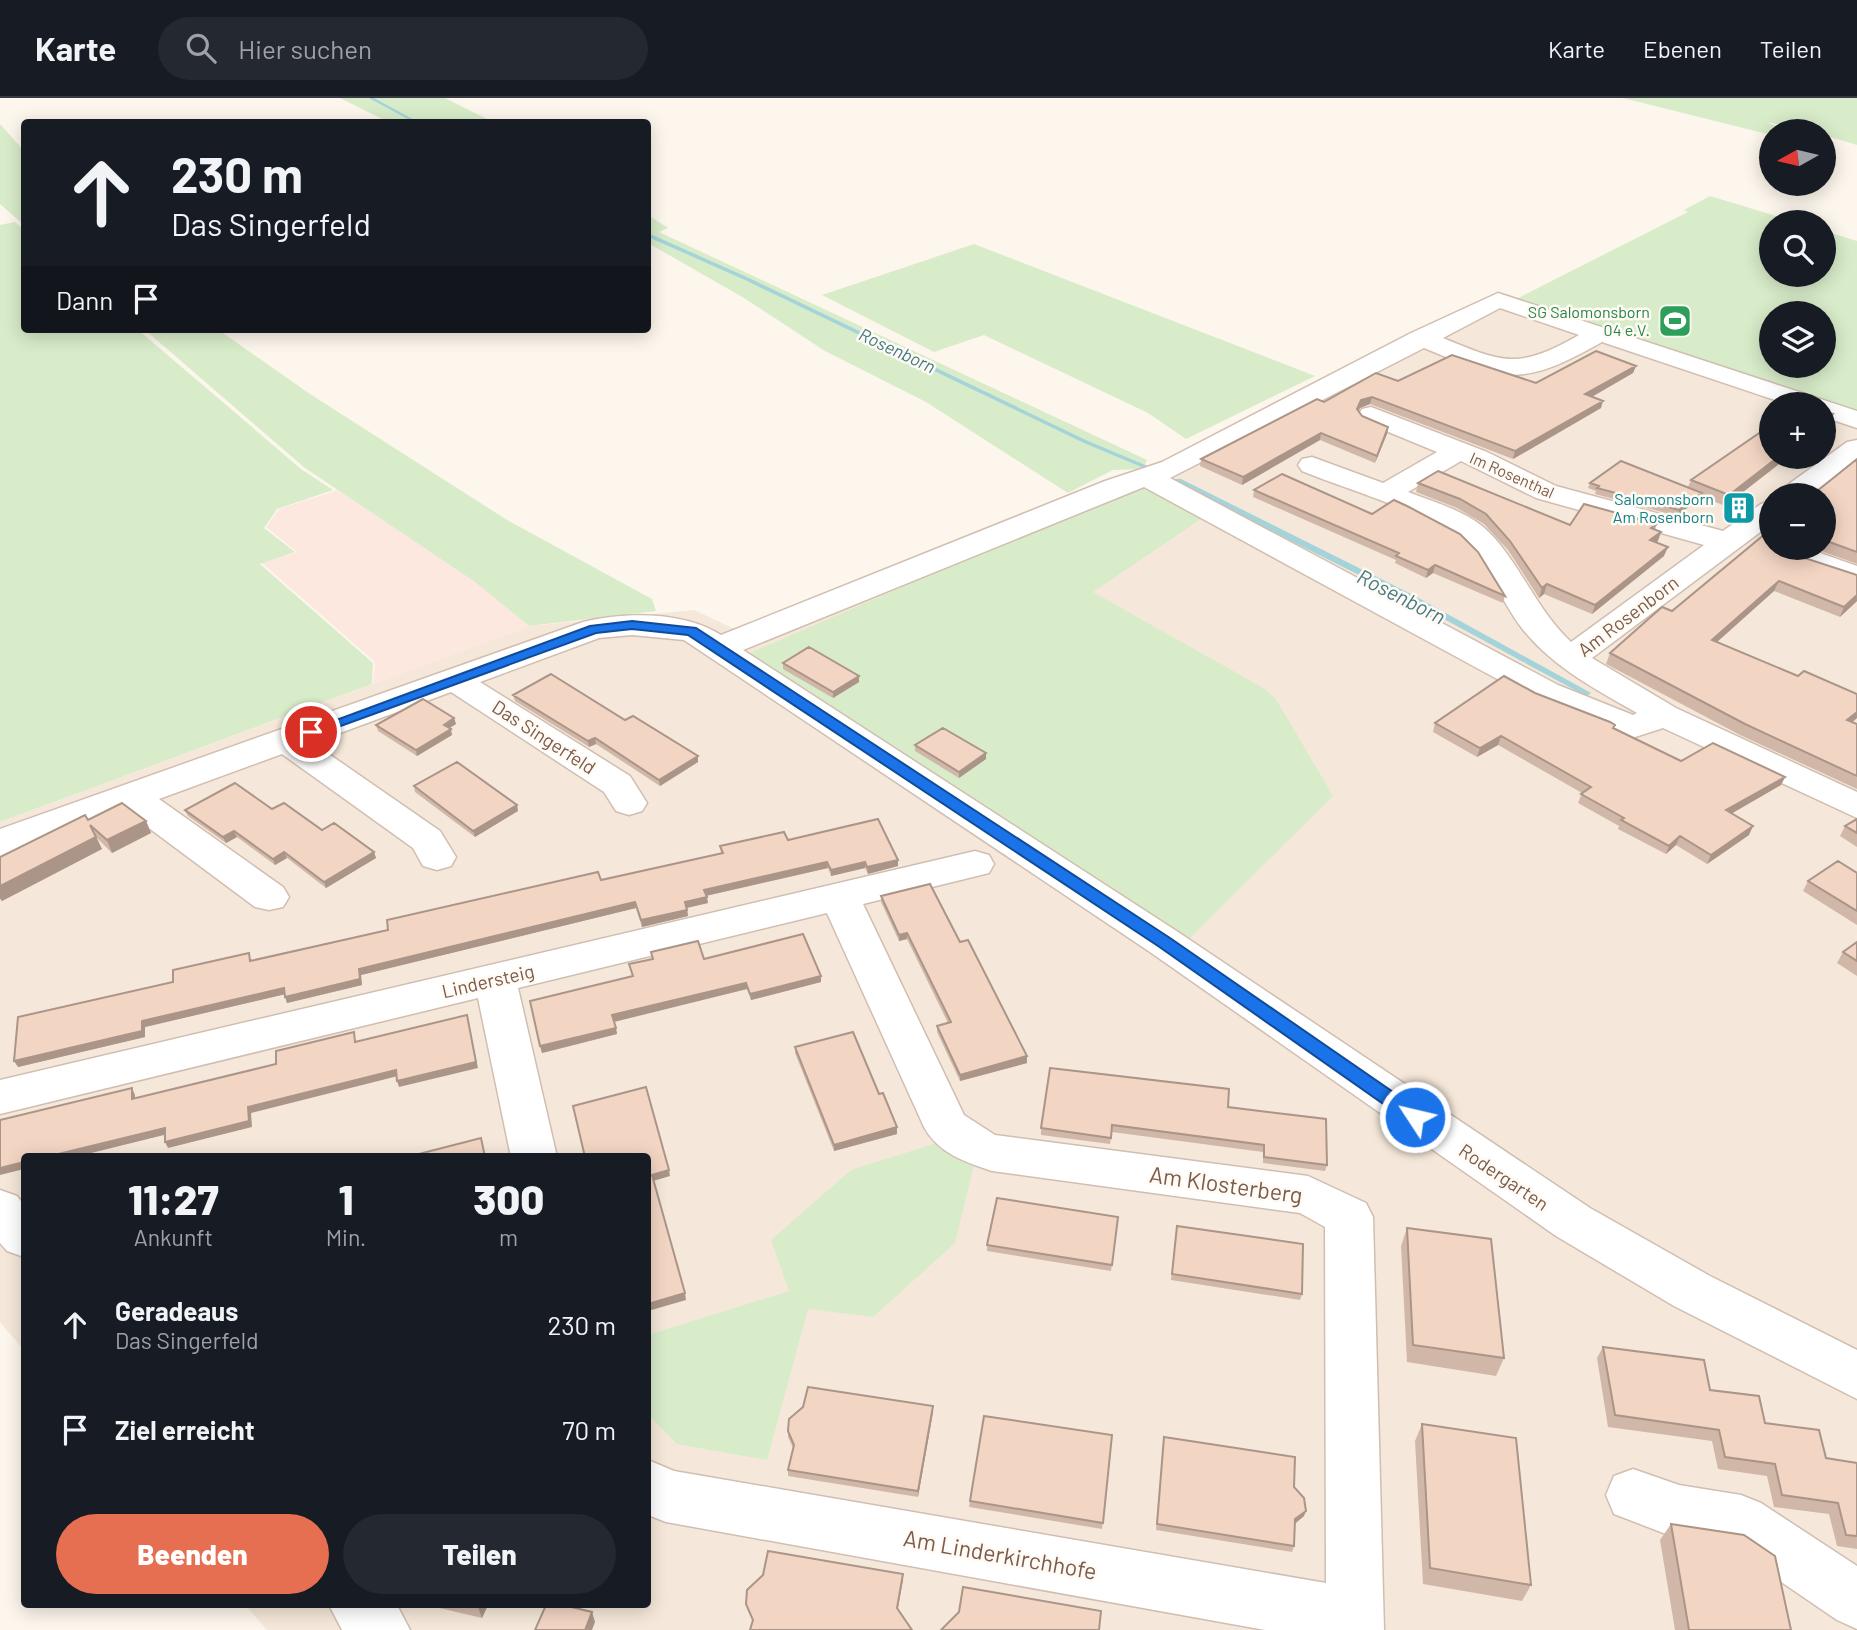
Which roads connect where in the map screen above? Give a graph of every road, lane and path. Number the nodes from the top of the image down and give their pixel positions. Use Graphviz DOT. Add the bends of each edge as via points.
graph roads {
  1 [pos="1601,332"];
  2 [pos="1420,338"];
  3 [pos="1777,392"];
  4 [pos="1836,412"];
  5 [pos="1371,415"];
  6 [pos="1857,420"];
  7 [pos="1857,448"];
  8 [pos="1458,451"];
  9 [pos="1312,465"];
  10 [pos="1147,477"];
  11 [pos="1809,483"];
  12 [pos="1385,494"];
  13 [pos="1759,519"];
  14 [pos="1733,538"];
  15 [pos="1759,543"];
  16 [pos="1812,560"];
  17 [pos="1857,576"];
  18 [pos="718,648"];
  19 [pos="1572,657"];
  20 [pos="453,679"];
  21 [pos="1664,715"];
  22 [pos="287,741"];
  23 [pos="131,796"];
  24 [pos="629,803"];
  25 [pos="1857,806"];
  26 [pos="0,843"];
  27 [pos="437,858"];
  28 [pos="975,864"];
  29 [pos="269,897"];
  30 [pos="840,897"];
  31 [pos="495,979"];
  32 [pos="0,1097"];
  33 [pos="533,1153"];
  34 [pos="0,1210"];
  35 [pos="21,1234"];
  36 [pos="1857,1376"];
  37 [pos="651,1488"];
  38 [pos="1633,1495"];
  39 [pos="1856,1605"];
  40 [pos="361,1608"];
  41 [pos="1355,1623"];
  42 [pos="381,1630"];
  1 -- 2 [label="street" via="1545,364 1498,366"];
  1 -- 2 [label="street" via="1498,300"];
  1 -- 3 [label="street"];
  2 -- 10 [label="street"];
  4 -- 6 [label="street"];
  5 -- 8 [label="street, Im Rosenthal"];
  7 -- 11 [label="street"];
  8 -- 12 [label="street, Im Rosenthal"];
  8 -- 14 [label="street, Im Rosenthal" via="1546,492"];
  9 -- 12 [label="street"];
  10 -- 18 [label="street"];
  10 -- 21 [label="street" via="1546,692 1632,727"];
  12 -- 19 [label="street" via="1472,533 1534,622"];
  13 -- 14 [label="street, Am Rosenborn"];
  14 -- 15 [label="street, Im Rosenthal"];
  14 -- 19 [label="street, Am Rosenborn"];
  16 -- 17 [label="street"];
  18 -- 20 [label="street, Rodergarten" via="692,631 632,625 594,629"];
  18 -- 36 [label="street, Rodergarten" via="1153,934 1573,1222 1692,1291"];
  19 -- 21 [label="street, Am Rosenborn"];
  20 -- 22 [label="street"];
  20 -- 24 [label="street, Das Singerfeld" via="617,784"];
  21 -- 25 [label="street, Am Rosenborn"];
  22 -- 23 [label="street"];
  22 -- 27 [label="street" via="427,840"];
  23 -- 26 [label="street"];
  23 -- 29 [label="street"];
  28 -- 30 [label="street, Lindersteig"];
  30 -- 31 [label="street, Lindersteig"];
  30 -- 41 [label="street, Am Klosterberg" via="947,1127 971,1145 992,1153 1308,1195 1349,1217"];
  31 -- 32 [label="street, Lindersteig"];
  31 -- 33 [label="street"];
  34 -- 35 [label="street"];
  37 -- 41 [label="street, Am Linderkirchhofe" via="666,1496"];
  38 -- 39 [label="street" via="1679,1512 1741,1522"];
  40 -- 42 [label="street"];
}
